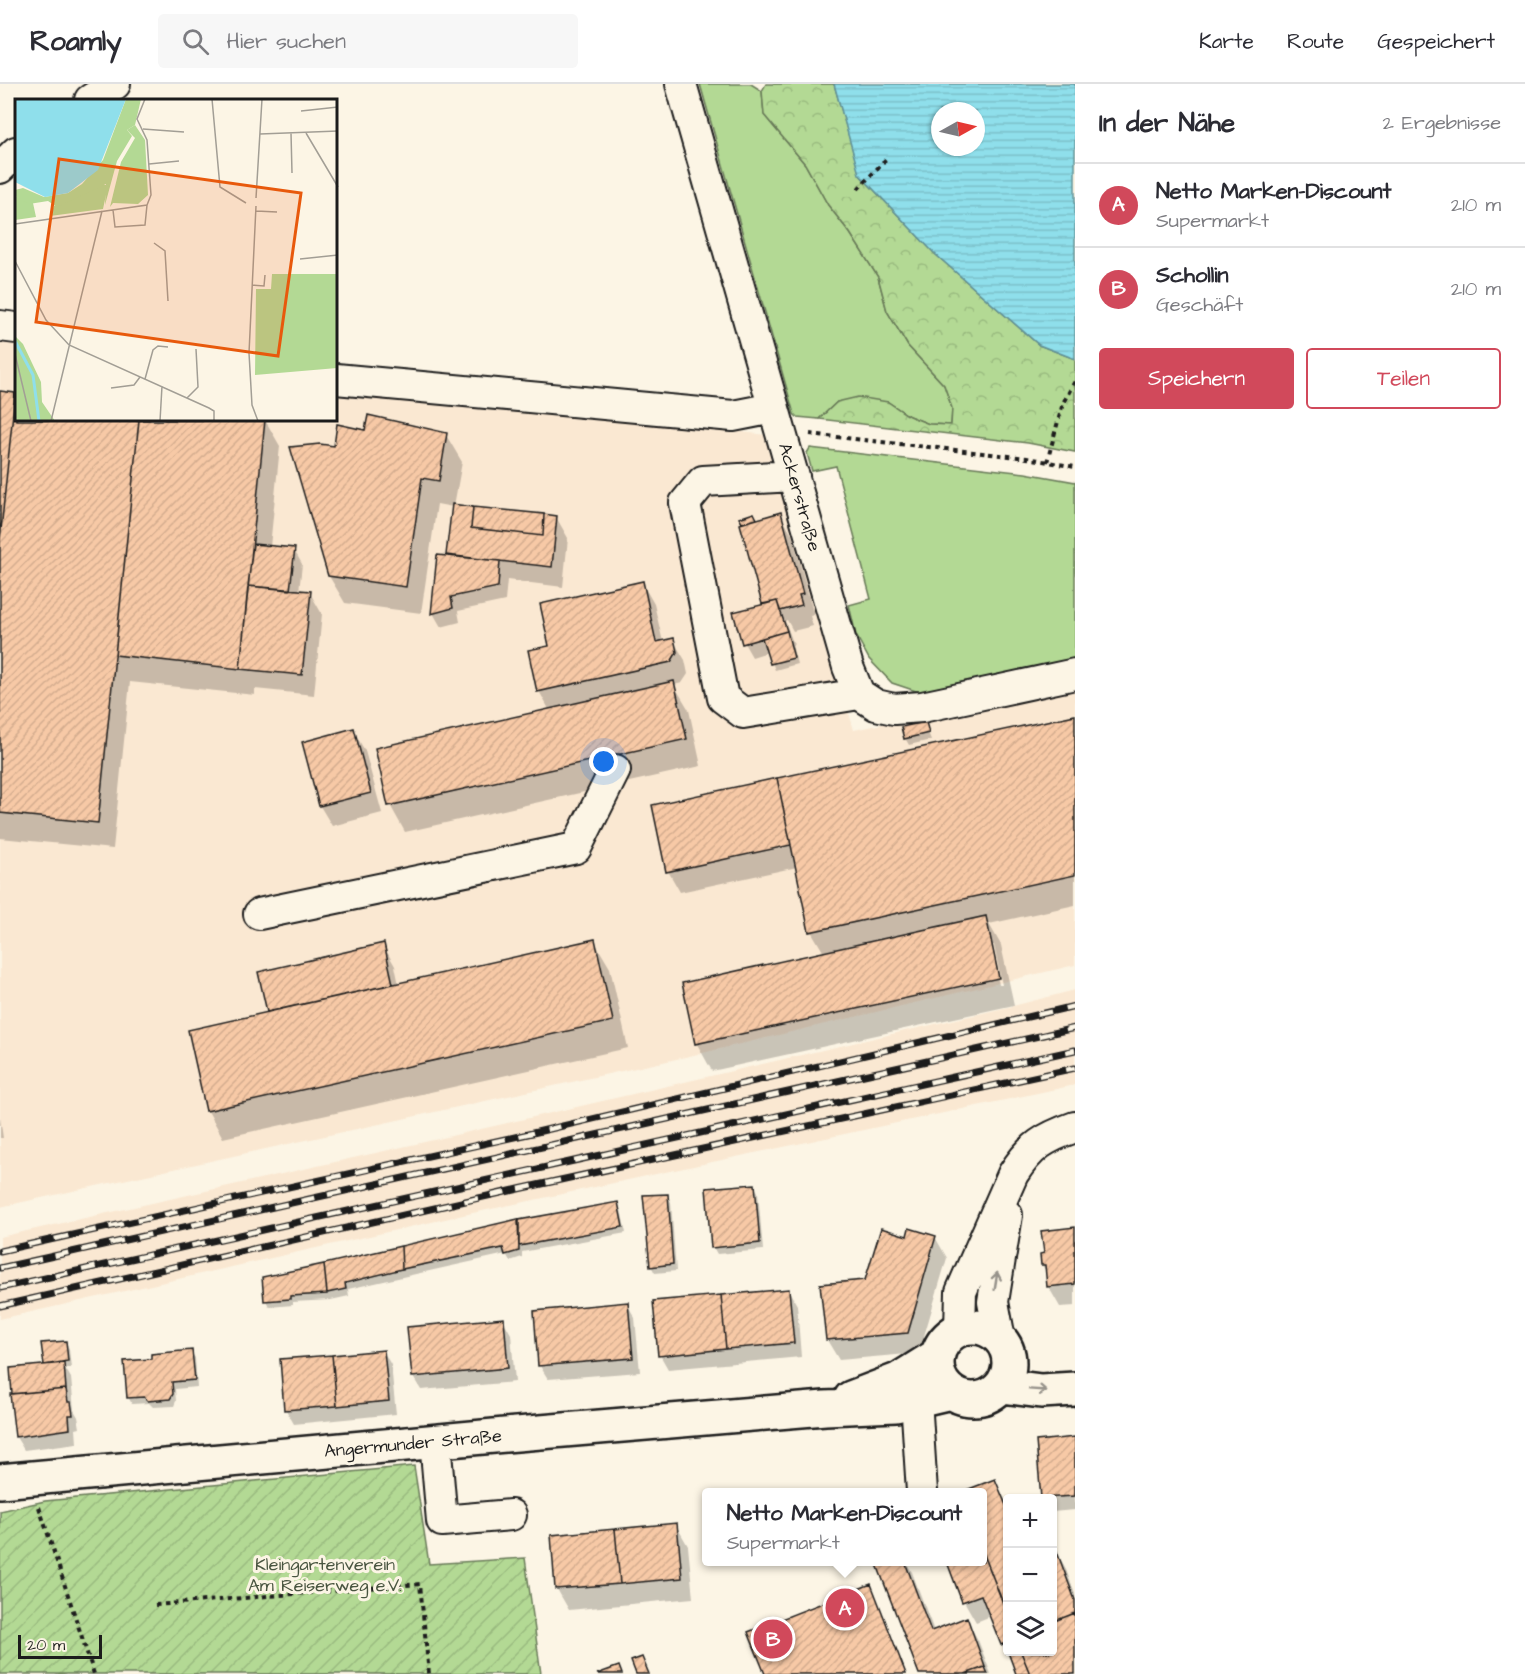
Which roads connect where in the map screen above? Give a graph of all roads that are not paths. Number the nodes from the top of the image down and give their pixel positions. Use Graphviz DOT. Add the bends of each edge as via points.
graph roads {
  1 [pos="115,84"];
  2 [pos="681,84"];
  3 [pos="92,99"];
  4 [pos="15,153"];
  5 [pos="0,168"];
  6 [pos="0,326"];
  7 [pos="15,328"];
  8 [pos="338,379"];
  9 [pos="778,421"];
  10 [pos="794,476"];
  11 [pos="1075,674"];
  12 [pos="859,694"];
  13 [pos="615,770"];
  14 [pos="259,914"];
  15 [pos="1075,1127"];
  16 [pos="1013,1174"];
  17 [pos="960,1329"];
  18 [pos="938,1355"];
  19 [pos="1004,1362"];
  20 [pos="1075,1374"];
  21 [pos="1075,1389"];
  22 [pos="951,1392"];
  23 [pos="916,1399"];
  24 [pos="825,1408"];
  25 [pos="435,1441"];
  26 [pos="15,1479"];
  27 [pos="922,1488"];
  28 [pos="511,1515"];
  1 -- 3 [label="street"];
  2 -- 9 [label="street, Ackerstraße"];
  4 -- 5 [label="street"];
  6 -- 7 [label="street"];
  8 -- 9 [label="street" via="749,415"];
  9 -- 10 [label="street, Ackerstraße"];
  10 -- 12 [label="street, Ackerstraße"];
  10 -- 12 [label="street" via="703,482 686,503 723,698 743,713"];
  11 -- 12 [label="street" via="922,707 894,709 876,705"];
  13 -- 14 [label="street" via="576,848"];
  15 -- 16 [label="street" via="1038,1143"];
  16 -- 17 [label="street" via="961,1292"];
  19 -- 16 [label="street, one-way" via="993,1302"];
  17 -- 18 [label="main road, Angermunder Straße" via="946,1339"];
  17 -- 19 [label="main road" via="982,1328 992,1332"];
  18 -- 22 [label="main road" via="939,1375"];
  18 -- 24 [label="main road, Angermunder Straße" via="898,1380"];
  19 -- 20 [label="main road"];
  19 -- 21 [label="main road, one-way" via="1041,1391"];
  19 -- 22 [label="main road, Angermunder Straße" via="995,1392 968,1400"];
  22 -- 23 [label="main road, Angermunder Straße"];
  23 -- 24 [label="main road, Angermunder Straße" via="896,1405"];
  23 -- 27 [label="street"];
  24 -- 25 [label="main road, Angermunder Straße"];
  25 -- 26 [label="main road, Angermunder Straße"];
  25 -- 28 [label="street" via="442,1521"];
}
